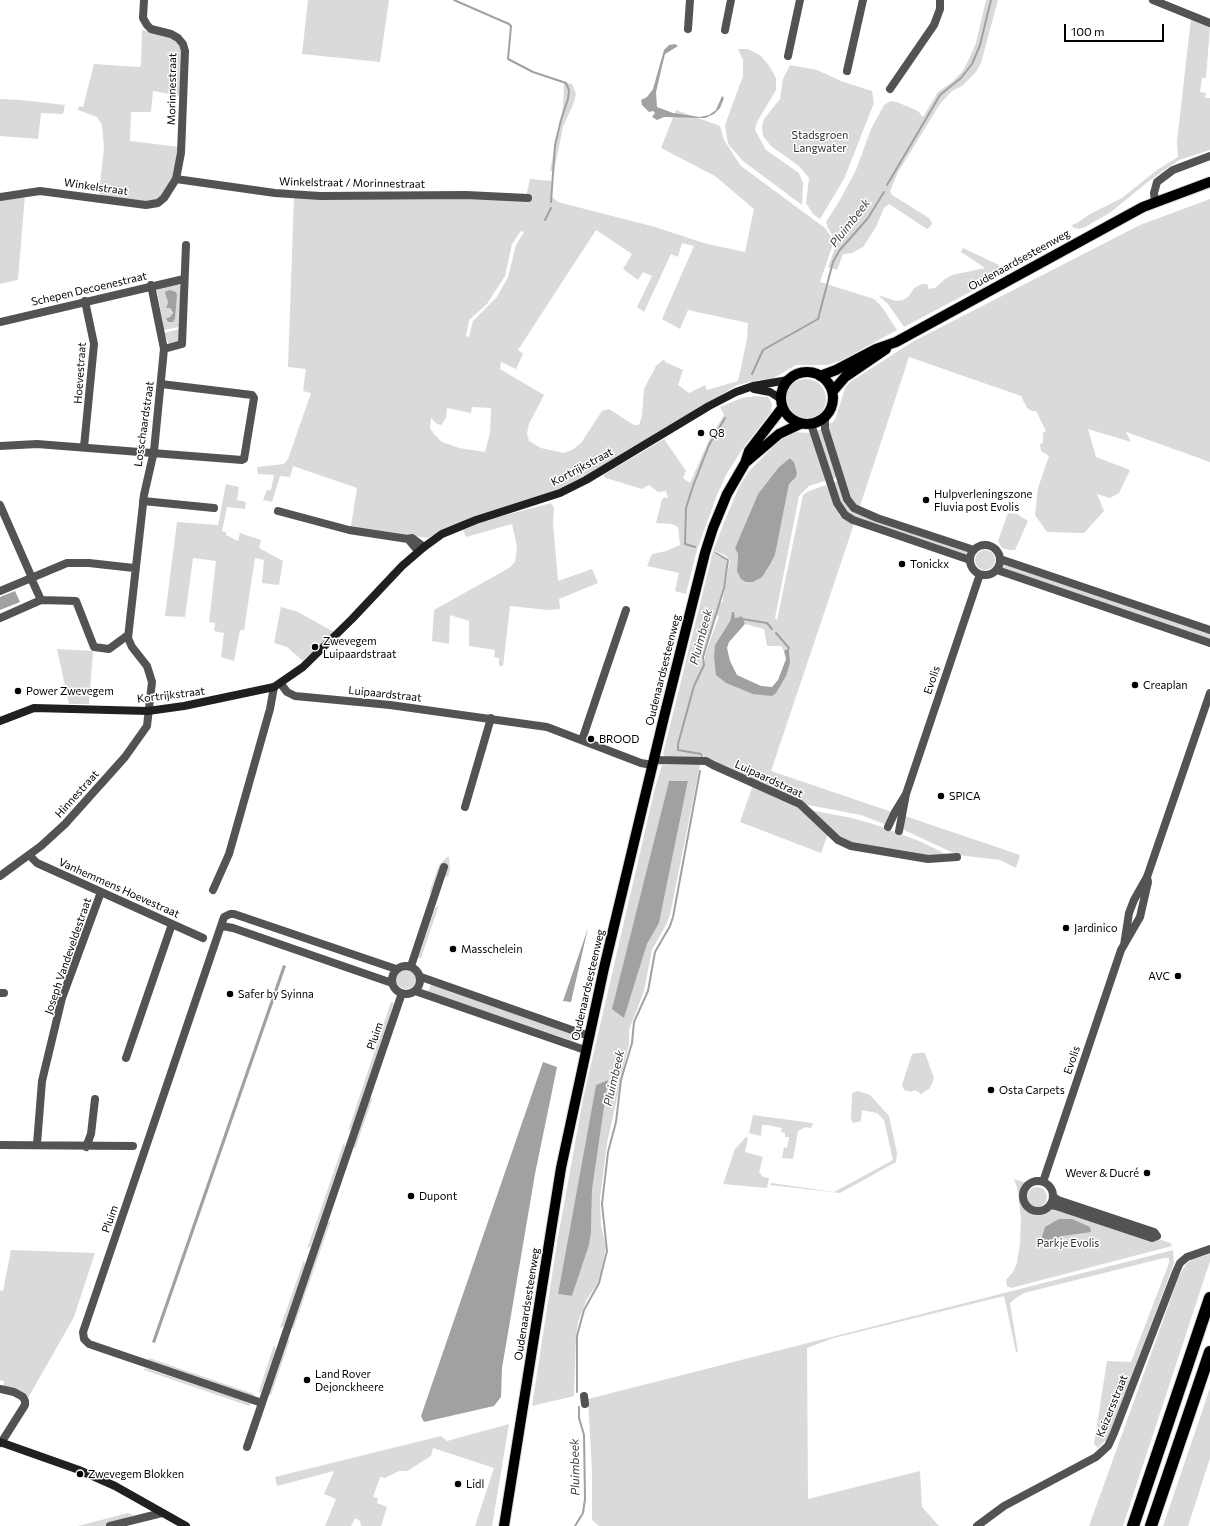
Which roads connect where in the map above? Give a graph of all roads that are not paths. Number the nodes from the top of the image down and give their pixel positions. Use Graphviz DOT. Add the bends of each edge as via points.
graph roads {
  1 [pos="144,0"];
  2 [pos="690,0"];
  3 [pos="731,0"];
  4 [pos="800,0"];
  5 [pos="862,0"];
  6 [pos="940,0"];
  7 [pos="1153,0"];
  8 [pos="1210,23"];
  9 [pos="688,29"];
  10 [pos="725,30"];
  11 [pos="788,56"];
  12 [pos="847,71"];
  13 [pos="890,89"];
  14 [pos="1210,156"];
  15 [pos="176,179"];
  16 [pos="1210,182"];
  17 [pos="0,196"];
  18 [pos="528,198"];
  19 [pos="1155,202"];
  20 [pos="186,245"];
  21 [pos="184,279"];
  22 [pos="152,286"];
  23 [pos="85,301"];
  24 [pos="0,322"];
  25 [pos="896,342"];
  26 [pos="164,349"];
  27 [pos="820,376"];
  28 [pos="788,380"];
  29 [pos="161,384"];
  30 [pos="743,389"];
  31 [pos="832,391"];
  32 [pos="782,404"];
  33 [pos="825,418"];
  34 [pos="800,424"];
  35 [pos="811,424"];
  36 [pos="0,446"];
  37 [pos="84,447"];
  38 [pos="154,453"];
  39 [pos="746,463"];
  40 [pos="143,500"];
  41 [pos="0,505"];
  42 [pos="214,508"];
  43 [pos="278,511"];
  44 [pos="421,549"];
  45 [pos="974,550"];
  46 [pos="1000,559"];
  47 [pos="970,560"];
  48 [pos="134,568"];
  49 [pos="997,570"];
  50 [pos="980,574"];
  51 [pos="32,578"];
  52 [pos="0,591"];
  53 [pos="41,600"];
  54 [pos="626,610"];
  55 [pos="0,618"];
  56 [pos="1210,630"];
  57 [pos="128,635"];
  58 [pos="1210,643"];
  59 [pos="277,686"];
  60 [pos="1210,693"];
  61 [pos="148,710"];
  62 [pos="491,718"];
  63 [pos="0,721"];
  64 [pos="582,740"];
  65 [pos="653,762"];
  66 [pos="906,794"];
  67 [pos="465,807"];
  68 [pos="888,827"];
  69 [pos="899,831"];
  70 [pos="29,855"];
  71 [pos="957,857"];
  72 [pos="444,867"];
  73 [pos="0,876"];
  74 [pos="1147,877"];
  75 [pos="213,890"];
  76 [pos="101,892"];
  77 [pos="172,924"];
  78 [pos="222,926"];
  79 [pos="203,938"];
  80 [pos="1124,946"];
  81 [pos="411,966"];
  82 [pos="396,969"];
  83 [pos="421,977"];
  84 [pos="392,983"];
  85 [pos="415,991"];
  86 [pos="402,993"];
  87 [pos="588,1036"];
  88 [pos="585,1050"];
  89 [pos="126,1058"];
  90 [pos="95,1099"];
  91 [pos="37,1144"];
  92 [pos="0,1145"];
  93 [pos="133,1146"];
  94 [pos="86,1147"];
  95 [pos="1043,1182"];
  96 [pos="1053,1196"];
  97 [pos="1050,1205"];
  98 [pos="1210,1249"];
  99 [pos="1210,1298"];
  100 [pos="1210,1352"];
  101 [pos="0,1389"];
  102 [pos="262,1404"];
  103 [pos="0,1442"];
  104 [pos="246,1447"];
  105 [pos="162,1513"];
  106 [pos="110,1526"];
  107 [pos="186,1526"];
  108 [pos="504,1526"];
  109 [pos="977,1526"];
  110 [pos="1133,1526"];
  111 [pos="1151,1526"];
  1 -- 15 [label="street, Morinnestraat" via="143,18 147,25 172,34 183,44 183,127"];
  2 -- 9 [label="street"];
  3 -- 10 [label="street"];
  4 -- 11 [label="street"];
  5 -- 12 [label="street"];
  6 -- 13 [label="street" via="940,9 934,25"];
  7 -- 8 [label="street"];
  14 -- 19 [label="street" via="1172,170 1156,182"];
  15 -- 17 [label="street, Winkelstraat" via="164,198 146,205 40,191"];
  15 -- 18 [label="street, Winkelstraat / Morinnestraat" via="275,193 320,196 466,195"];
  16 -- 19 [label="main road, Oudenaardsesteenweg"];
  19 -- 25 [label="main road, Oudenaardsesteenweg" via="1115,221"];
  20 -- 21 [label="street"];
  21 -- 22 [label="street, Schepen Decoenestraat"];
  21 -- 26 [label="street" via="182,344"];
  22 -- 23 [label="street, Schepen Decoenestraat"];
  22 -- 26 [label="street, Losschaardstraat"];
  23 -- 24 [label="street, Schepen Decoenestraat"];
  23 -- 37 [label="street, Hoevestraat" via="94,344"];
  25 -- 27 [label="main road, Oudenaardsesteenweg"];
  25 -- 31 [label="main road, Oudenaardsesteenweg" via="845,377"];
  26 -- 29 [label="street, Losschaardstraat"];
  27 -- 28 [label="main road" via="814,373 800,373"];
  27 -- 31 [label="main road" via="830,385"];
  28 -- 30 [label="main road, Kortrijkstraat"];
  28 -- 32 [label="main road" via="783,387"];
  29 -- 38 [label="street, Losschaardstraat"];
  29 -- 38 [label="street" via="249,394 254,398 244,459"];
  30 -- 32 [label="main road, Kortrijkstraat" via="764,390"];
  30 -- 44 [label="main road, Kortrijkstraat" via="709,406 560,493 476,520 442,534"];
  31 -- 33 [label="main road" via="833,405"];
  32 -- 34 [label="main road" via="789,418"];
  32 -- 39 [label="main road, Oudenaardsesteenweg" via="750,451"];
  33 -- 35 [label="main road"];
  33 -- 45 [label="street" via="825,429 847,499 854,508"];
  34 -- 35 [label="main road"];
  34 -- 39 [label="main road, Oudenaardsesteenweg" via="779,434"];
  35 -- 47 [label="street" via="837,503 845,515"];
  36 -- 37 [label="street" via="37,444"];
  37 -- 38 [label="street"];
  38 -- 40 [label="street, Losschaardstraat"];
  39 -- 65 [label="main road, Oudenaardsesteenweg" via="727,494 705,553"];
  40 -- 42 [label="street"];
  40 -- 48 [label="street, Losschaardstraat"];
  41 -- 51 [label="street"];
  43 -- 44 [label="street" via="349,530 415,539"];
  44 -- 59 [label="main road, Kortrijkstraat" via="303,667"];
  45 -- 46 [label="street" via="982,545 990,546 997,551"];
  45 -- 47 [label="street"];
  46 -- 49 [label="street"];
  46 -- 56 [label="street"];
  47 -- 50 [label="street" via="974,570"];
  48 -- 51 [label="street" via="67,563"];
  48 -- 57 [label="street, Losschaardstraat"];
  49 -- 50 [label="street" via="990,574"];
  49 -- 58 [label="street"];
  50 -- 66 [label="street, Evolis"];
  51 -- 52 [label="street"];
  51 -- 53 [label="street"];
  53 -- 55 [label="street"];
  53 -- 57 [label="street" via="76,602 94,647 109,649"];
  54 -- 64 [label="street"];
  57 -- 61 [label="street" via="132,647 150,673 152,682"];
  59 -- 61 [label="main road, Kortrijkstraat" via="184,706"];
  59 -- 62 [label="street, Luipaardstraat" via="295,696"];
  59 -- 75 [label="street" via="229,854"];
  60 -- 74 [label="street, Evolis"];
  61 -- 63 [label="main road, Kortrijkstraat" via="34,708"];
  61 -- 70 [label="street, Hinnestraat" via="147,726 126,757 65,824"];
  62 -- 64 [label="street, Luipaardstraat" via="547,727"];
  62 -- 67 [label="street"];
  64 -- 65 [label="street, Luipaardstraat" via="641,763"];
  65 -- 71 [label="street, Luipaardstraat" via="706,761 800,804 838,840 851,846 928,859"];
  65 -- 87 [label="main road, Oudenaardsesteenweg"];
  66 -- 68 [label="street, Evolis"];
  66 -- 69 [label="street, Evolis"];
  70 -- 73 [label="street, Hinnestraat"];
  70 -- 76 [label="street, Vanhemmens Hoevestraat" via="37,863"];
  72 -- 81 [label="street"];
  74 -- 80 [label="street, Evolis" via="1129,913"];
  74 -- 80 [label="street, Evolis" via="1140,917"];
  76 -- 77 [label="street, Vanhemmens Hoevestraat"];
  76 -- 91 [label="street, Joseph Vandeveldestraat" via="62,998 42,1081"];
  77 -- 79 [label="street, Vanhemmens Hoevestraat"];
  77 -- 89 [label="street"];
  78 -- 82 [label="street, Pluim" via="226,915 234,914"];
  78 -- 84 [label="street"];
  78 -- 102 [label="street, Pluim" via="83,1336 89,1344"];
  80 -- 95 [label="street, Evolis"];
  81 -- 82 [label="street" via="403,965"];
  81 -- 83 [label="street"];
  82 -- 84 [label="street"];
  83 -- 85 [label="street" via="420,985"];
  83 -- 87 [label="street"];
  84 -- 86 [label="street"];
  85 -- 86 [label="street"];
  85 -- 88 [label="street"];
  86 -- 102 [label="street, Pluim"];
  87 -- 88 [label="main road, Oudenaardsesteenweg"];
  88 -- 108 [label="main road, Oudenaardsesteenweg" via="561,1168"];
  90 -- 94 [label="street" via="91,1134"];
  91 -- 92 [label="street"];
  91 -- 94 [label="street"];
  93 -- 94 [label="street"];
  95 -- 96 [label="street" via="1052,1190"];
  95 -- 97 [label="street" via="1031,1182 1025,1188 1024,1204 1039,1211"];
  96 -- 97 [label="street"];
  96 -- 97 [label="street" via="1058,1200 1154,1232 1157,1236 1152,1238"];
  98 -- 109 [label="street, Keizersstraat" via="1187,1257 1180,1263 1108,1446 1096,1457 1004,1506"];
  99 -- 110 [label="highway"];
  100 -- 111 [label="highway"];
  101 -- 103 [label="street" via="23,1397 25,1405"];
  102 -- 104 [label="street, Pluim"];
  103 -- 105 [label="main road" via="93,1476"];
  105 -- 106 [label="street"];
  105 -- 107 [label="main road"];
}
